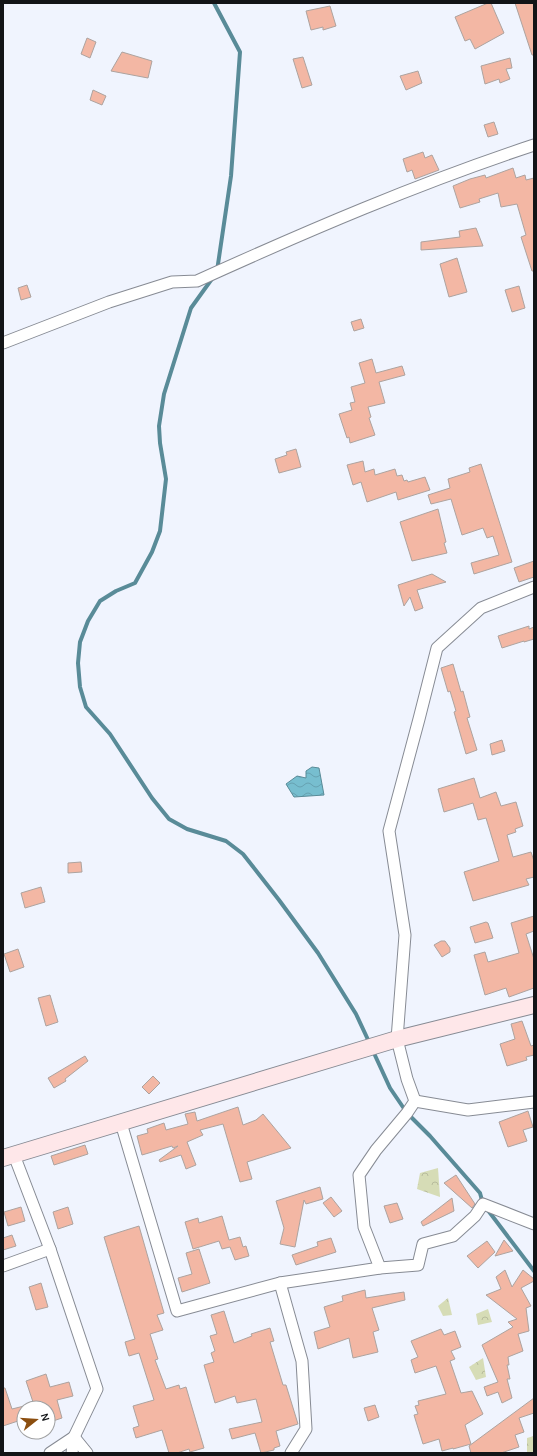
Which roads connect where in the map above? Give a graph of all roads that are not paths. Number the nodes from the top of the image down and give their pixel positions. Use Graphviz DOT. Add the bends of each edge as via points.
graph roads {
  1 [pos="534,145"];
  2 [pos="3,343"];
  3 [pos="534,587"];
  4 [pos="534,1005"];
  5 [pos="397,1039"];
  6 [pos="415,1101"];
  7 [pos="534,1102"];
  8 [pos="121,1123"];
  9 [pos="9,1156"];
  10 [pos="534,1224"];
  11 [pos="50,1249"];
  12 [pos="3,1266"];
  13 [pos="380,1268"];
  14 [pos="280,1283"];
  15 [pos="74,1436"];
  16 [pos="50,1453"];
  17 [pos="72,1453"];
  18 [pos="87,1453"];
  19 [pos="291,1453"];
  1 -- 2 [label="street" via="349,214 197,281 172,282 109,302"];
  3 -- 5 [label="street" via="481,608 437,648 389,831 405,935"];
  4 -- 5 [label="street"];
  5 -- 6 [label="street"];
  5 -- 8 [label="street"];
  6 -- 7 [label="street" via="468,1110"];
  6 -- 13 [label="street" via="359,1175 364,1227"];
  8 -- 9 [label="street"];
  8 -- 14 [label="street" via="177,1311"];
  9 -- 11 [label="street"];
  10 -- 13 [label="street" via="484,1204 453,1236 423,1244 418,1265"];
  11 -- 12 [label="street"];
  11 -- 15 [label="street" via="97,1389"];
  13 -- 14 [label="street"];
  14 -- 19 [label="street" via="302,1361 303,1376 306,1429"];
  15 -- 16 [label="street"];
  15 -- 17 [label="street"];
  15 -- 18 [label="street"];
}
